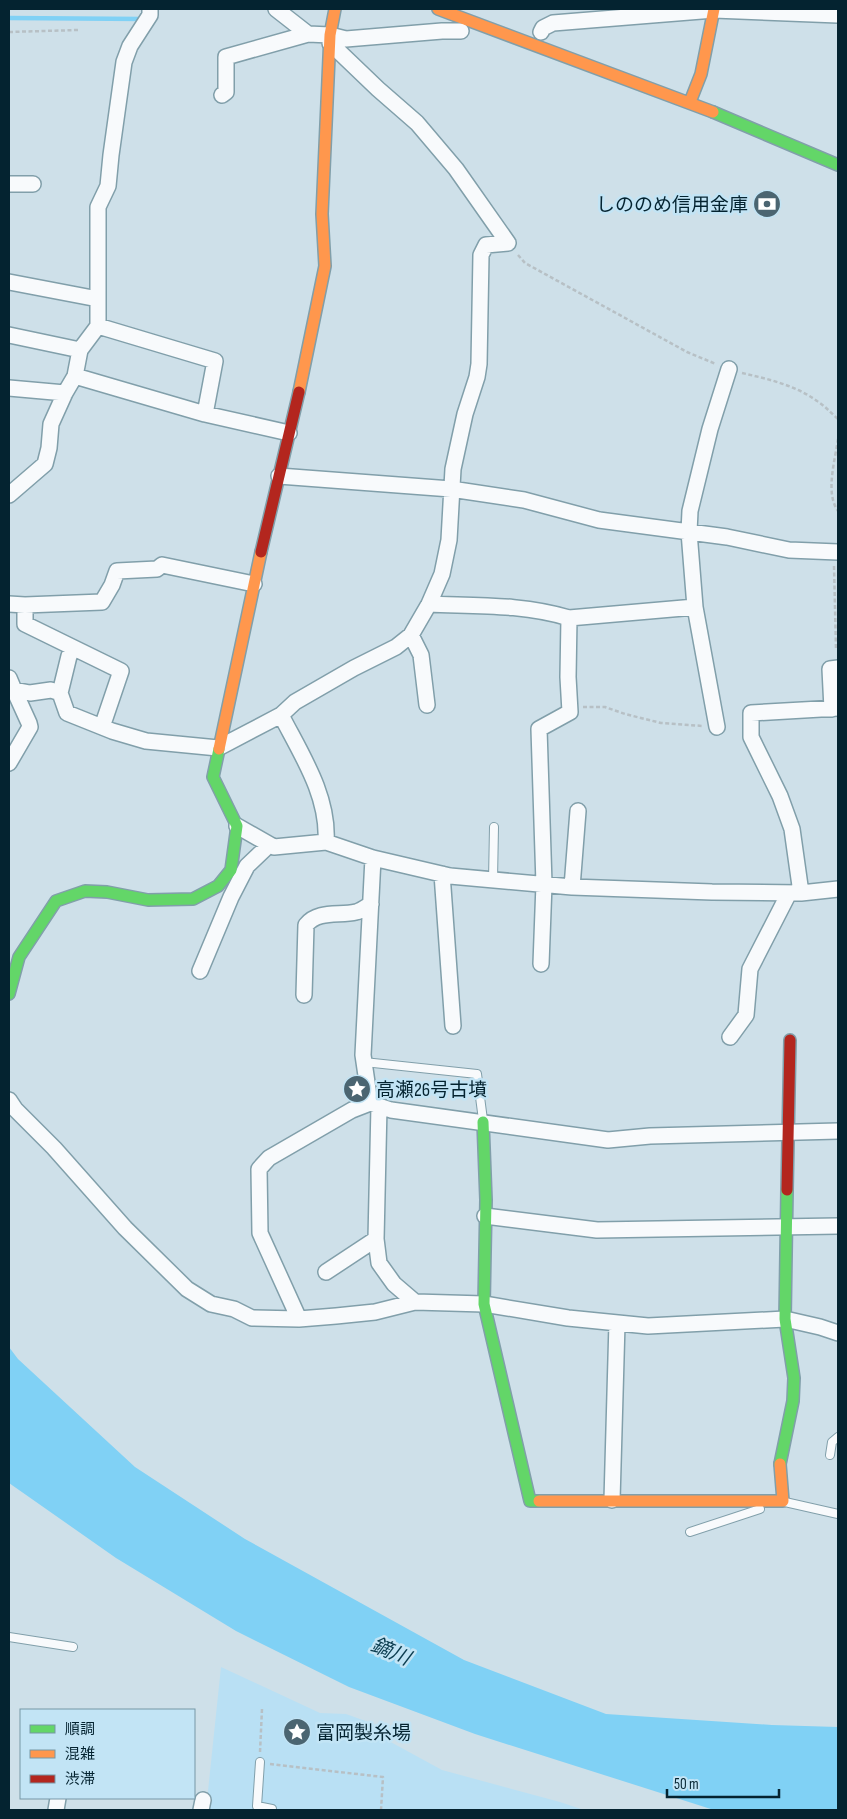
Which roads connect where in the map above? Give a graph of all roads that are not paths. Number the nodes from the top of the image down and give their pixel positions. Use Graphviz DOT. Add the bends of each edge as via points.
graph roads {
  1 [pos="150,9"];
  2 [pos="276,9"];
  3 [pos="335,9"];
  4 [pos="438,9"];
  5 [pos="714,9"];
  6 [pos="838,15"];
  7 [pos="461,31"];
  8 [pos="541,32"];
  9 [pos="308,34"];
  10 [pos="330,39"];
  11 [pos="222,94"];
  12 [pos="690,102"];
  13 [pos="838,165"];
  14 [pos="9,184"];
  15 [pos="33,184"];
  16 [pos="9,282"];
  17 [pos="98,299"];
  18 [pos="98,326"];
  19 [pos="9,335"];
  20 [pos="80,350"];
  21 [pos="729,369"];
  22 [pos="75,376"];
  23 [pos="9,388"];
  24 [pos="65,393"];
  25 [pos="205,414"];
  26 [pos="289,433"];
  27 [pos="279,476"];
  28 [pos="451,489"];
  29 [pos="9,495"];
  30 [pos="689,532"];
  31 [pos="836,552"];
  32 [pos="254,584"];
  33 [pos="9,604"];
  34 [pos="429,604"];
  35 [pos="25,605"];
  36 [pos="695,606"];
  37 [pos="569,618"];
  38 [pos="411,635"];
  39 [pos="73,649"];
  40 [pos="838,668"];
  41 [pos="12,684"];
  42 [pos="60,693"];
  43 [pos="427,705"];
  44 [pos="835,709"];
  45 [pos="281,715"];
  46 [pos="102,727"];
  47 [pos="717,727"];
  48 [pos="218,748"];
  49 [pos="9,763"];
  50 [pos="578,811"];
  51 [pos="237,826"];
  52 [pos="494,827"];
  53 [pos="326,842"];
  54 [pos="269,845"];
  55 [pos="372,858"];
  56 [pos="442,874"];
  57 [pos="492,880"];
  58 [pos="544,884"];
  59 [pos="572,887"];
  60 [pos="838,889"];
  61 [pos="795,893"];
  62 [pos="370,904"];
  63 [pos="12,955"];
  64 [pos="541,964"];
  65 [pos="200,972"];
  66 [pos="9,994"];
  67 [pos="304,995"];
  68 [pos="453,1026"];
  69 [pos="730,1037"];
  70 [pos="790,1040"];
  71 [pos="364,1062"];
  72 [pos="9,1100"];
  73 [pos="375,1105"];
  74 [pos="483,1122"];
  75 [pos="787,1131"];
  76 [pos="838,1131"];
  77 [pos="485,1216"];
  78 [pos="838,1226"];
  79 [pos="787,1227"];
  80 [pos="376,1239"];
  81 [pos="326,1272"];
  82 [pos="415,1302"];
  83 [pos="484,1304"];
  84 [pos="298,1319"];
  85 [pos="785,1319"];
  86 [pos="617,1323"];
  87 [pos="838,1333"];
  88 [pos="838,1437"];
  89 [pos="830,1455"];
  90 [pos="612,1500"];
  91 [pos="783,1501"];
  92 [pos="838,1514"];
  93 [pos="690,1532"];
  94 [pos="9,1637"];
  95 [pos="73,1647"];
  96 [pos="260,1762"];
  97 [pos="272,1810"];
  1 -- 17 [label="street" via="150,15 124,62 108,186 98,207"];
  2 -- 9 [label="street"];
  3 -- 10 [label="street"];
  4 -- 12 [label="street"];
  5 -- 6 [label="street"];
  5 -- 8 [label="street" via="554,23"];
  5 -- 12 [label="street" via="701,74"];
  7 -- 10 [label="street"];
  9 -- 10 [label="street"];
  9 -- 11 [label="street" via="226,57 226,92"];
  10 -- 26 [label="street" via="322,214 325,266"];
  10 -- 28 [label="street" via="378,89 417,123 456,169 508,243 486,245 481,256 479,364 457,448"];
  12 -- 13 [label="street"];
  14 -- 15 [label="street"];
  16 -- 17 [label="street"];
  17 -- 18 [label="street"];
  18 -- 20 [label="street"];
  18 -- 25 [label="street" via="215,361"];
  19 -- 20 [label="street"];
  20 -- 22 [label="street"];
  21 -- 30 [label="street" via="710,429 690,511"];
  22 -- 24 [label="street"];
  22 -- 25 [label="street"];
  23 -- 24 [label="street"];
  24 -- 29 [label="street" via="51,424 45,464"];
  25 -- 26 [label="street"];
  26 -- 27 [label="street"];
  27 -- 28 [label="street"];
  27 -- 32 [label="street"];
  28 -- 30 [label="street" via="524,500 599,520"];
  28 -- 34 [label="street" via="449,540 442,574"];
  30 -- 31 [label="street" via="789,550"];
  30 -- 36 [label="street"];
  32 -- 35 [label="street" via="162,565 157,569 117,572 102,602"];
  32 -- 48 [label="street"];
  33 -- 35 [label="street"];
  34 -- 37 [label="street" via="523,610"];
  34 -- 38 [label="street"];
  35 -- 39 [label="street" via="25,624"];
  36 -- 37 [label="street"];
  36 -- 47 [label="street"];
  37 -- 58 [label="street" via="570,712 539,730"];
  38 -- 43 [label="street" via="421,656"];
  38 -- 45 [label="street" via="396,647 295,702"];
  39 -- 42 [label="street"];
  39 -- 46 [label="street" via="121,671"];
  40 -- 44 [label="street" via="830,669"];
  41 -- 42 [label="street" via="30,693 51,690"];
  41 -- 49 [label="street" via="30,727"];
  42 -- 46 [label="street" via="67,713"];
  44 -- 61 [label="street" via="751,713 751,737 792,829"];
  45 -- 48 [label="street"];
  45 -- 53 [label="street" via="315,782 327,829"];
  46 -- 48 [label="street" via="146,741"];
  48 -- 51 [label="street" via="213,777"];
  50 -- 59 [label="street"];
  51 -- 54 [label="street"];
  51 -- 63 [label="street" via="231,870 218,886 193,899 148,900 107,892 84,892 56,901"];
  52 -- 57 [label="lane"];
  53 -- 54 [label="street"];
  53 -- 55 [label="street"];
  54 -- 65 [label="street" via="247,866"];
  55 -- 56 [label="street"];
  55 -- 62 [label="street"];
  56 -- 57 [label="street"];
  56 -- 68 [label="street"];
  57 -- 58 [label="street"];
  58 -- 59 [label="street"];
  58 -- 64 [label="street"];
  59 -- 61 [label="street"];
  60 -- 61 [label="street"];
  61 -- 69 [label="street" via="750,969 746,1015"];
  62 -- 67 [label="street" via="356,912 322,915 306,925"];
  62 -- 71 [label="street"];
  63 -- 66 [label="street"];
  70 -- 75 [label="street"];
  71 -- 73 [label="street"];
  71 -- 74 [label="lane" via="477,1074"];
  72 -- 84 [label="street" via="125,1228 187,1289 211,1304 234,1309 252,1318"];
  73 -- 74 [label="street"];
  73 -- 80 [label="street"];
  73 -- 84 [label="street" via="352,1110 332,1120 268,1158 259,1169 260,1233"];
  74 -- 75 [label="street" via="608,1140"];
  74 -- 77 [label="street"];
  75 -- 76 [label="street"];
  75 -- 79 [label="street"];
  77 -- 79 [label="street" via="597,1230"];
  77 -- 83 [label="street"];
  78 -- 79 [label="street"];
  79 -- 85 [label="street"];
  80 -- 81 [label="street"];
  80 -- 82 [label="street" via="379,1263 394,1284"];
  82 -- 83 [label="street"];
  82 -- 84 [label="street" via="374,1312"];
  83 -- 86 [label="street"];
  83 -- 90 [label="street" via="530,1501"];
  85 -- 86 [label="street" via="648,1326"];
  85 -- 87 [label="street"];
  85 -- 91 [label="street" via="794,1378 793,1401 780,1460"];
  86 -- 90 [label="street"];
  88 -- 89 [label="lane" via="832,1442"];
  90 -- 91 [label="street"];
  91 -- 92 [label="lane"];
  91 -- 93 [label="lane"];
  94 -- 95 [label="lane"];
  96 -- 97 [label="lane" via="257,1806"];
}
